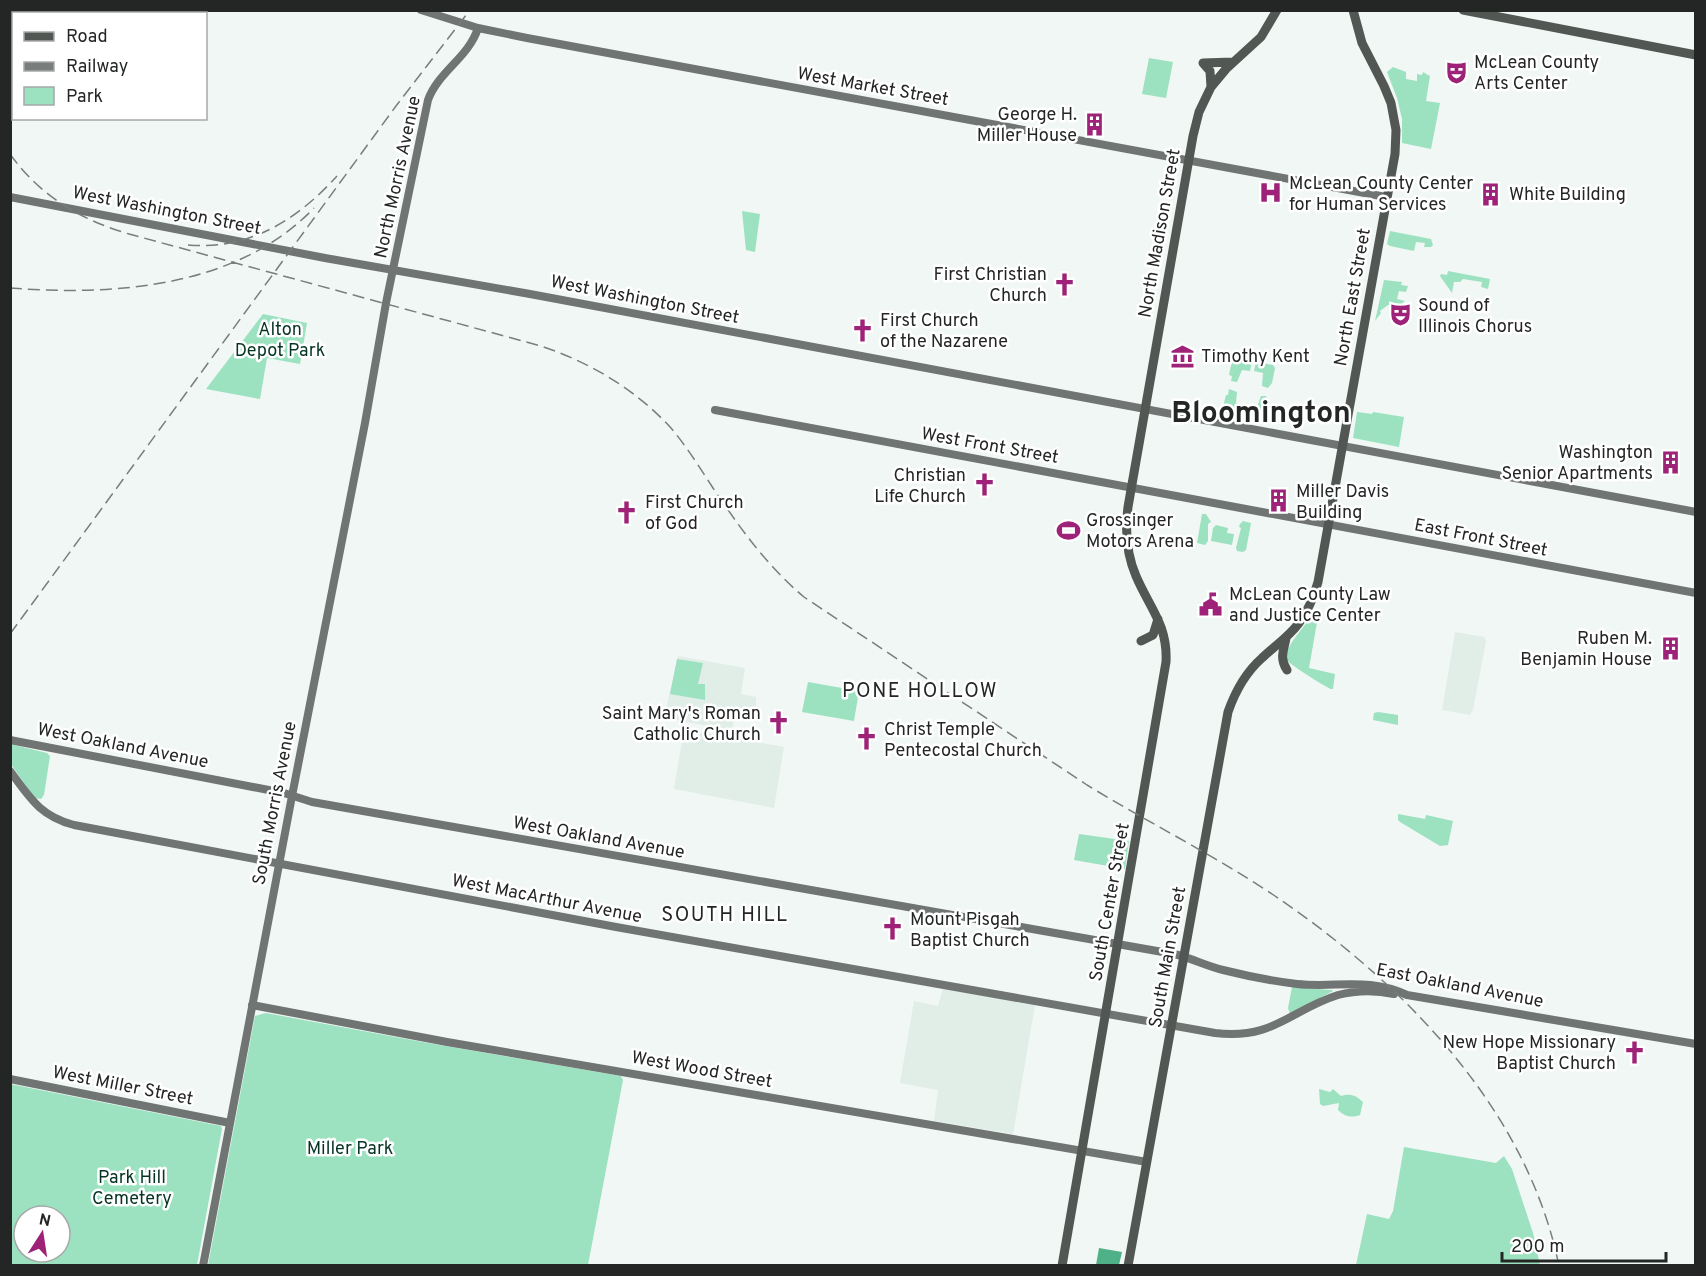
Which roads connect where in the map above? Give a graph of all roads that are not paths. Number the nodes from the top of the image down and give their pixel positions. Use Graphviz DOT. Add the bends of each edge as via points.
graph roads {
  1 [pos="421,10"];
  2 [pos="1277,10"];
  3 [pos="1353,10"];
  4 [pos="1360,10"];
  5 [pos="1463,10"];
  6 [pos="1356,21"];
  7 [pos="478,28"];
  8 [pos="1695,55"];
  9 [pos="1233,62"];
  10 [pos="1211,87"];
  11 [pos="1189,161"];
  12 [pos="10,197"];
  13 [pos="1386,197"];
  14 [pos="393,270"];
  15 [pos="379,346"];
  16 [pos="715,410"];
  17 [pos="1145,410"];
  18 [pos="1343,447"];
  19 [pos="1131,488"];
  20 [pos="1260,512"];
  21 [pos="1695,512"];
  22 [pos="1329,525"];
  23 [pos="1128,550"];
  24 [pos="1695,593"];
  25 [pos="1158,619"];
  26 [pos="1286,638"];
  27 [pos="1141,641"];
  28 [pos="1287,670"];
  29 [pos="10,740"];
  30 [pos="10,771"];
  31 [pos="292,796"];
  32 [pos="279,864"];
  33 [pos="1118,940"];
  34 [pos="1185,953"];
  35 [pos="1407,995"];
  36 [pos="252,1005"];
  37 [pos="1106,1013"];
  38 [pos="1171,1025"];
  39 [pos="1695,1044"];
  40 [pos="10,1079"];
  41 [pos="230,1123"];
  42 [pos="1082,1150"];
  43 [pos="1147,1162"];
  44 [pos="203,1266"];
  45 [pos="1062,1266"];
  46 [pos="1128,1266"];
  1 -- 7 [label="main road, West Market Street"];
  2 -- 9 [label="main road, North Madison Street" via="1261,37"];
  3 -- 6 [label="main road, North East Street"];
  4 -- 6 [label="main road"];
  5 -- 8 [label="main road"];
  6 -- 13 [label="main road, North East Street" via="1394,116 1396,145"];
  7 -- 11 [label="main road, West Market Street"];
  7 -- 14 [label="main road, North Morris Avenue" via="471,44 438,81 428,100"];
  9 -- 10 [label="main road, North Madison Street"];
  9 -- 10 [label="main road" via="1203,63 1210,71"];
  10 -- 11 [label="main road, North Madison Street" via="1199,112"];
  11 -- 13 [label="main road, West Market Street"];
  11 -- 17 [label="main road, North Madison Street"];
  12 -- 14 [label="main road, West Washington Street"];
  13 -- 18 [label="main road, North East Street"];
  14 -- 15 [label="main road, North Morris Avenue"];
  14 -- 17 [label="main road, West Washington Street"];
  15 -- 31 [label="main road, South Morris Avenue"];
  16 -- 19 [label="main road, West Front Street"];
  17 -- 18 [label="main road, West Washington Street"];
  17 -- 19 [label="main road, North Madison Street"];
  18 -- 21 [label="main road, West Washington Street"];
  18 -- 22 [label="main road, North East Street"];
  19 -- 20 [label="main road, West Front Street"];
  19 -- 23 [label="main road, North Madison Street" via="1126,519"];
  20 -- 22 [label="main road, East Front Street"];
  22 -- 24 [label="main road, East Front Street"];
  22 -- 26 [label="main road, North East Street" via="1316,591 1300,622"];
  23 -- 25 [label="main road, South Center Street"];
  25 -- 27 [label="main road" via="1154,633"];
  25 -- 33 [label="main road, South Center Street" via="1167,657"];
  26 -- 28 [label="main road" via="1281,654"];
  26 -- 34 [label="main road, South Main Street" via="1245,676 1232,700"];
  29 -- 31 [label="main road, West Oakland Avenue"];
  30 -- 32 [label="main road, West MacArthur Avenue" via="37,806 63,822"];
  31 -- 32 [label="main road, South Morris Avenue"];
  31 -- 33 [label="main road, West Oakland Avenue" via="588,852"];
  32 -- 36 [label="main road, South Morris Avenue"];
  32 -- 37 [label="main road, West MacArthur Avenue"];
  33 -- 34 [label="main road, West Oakland Avenue"];
  33 -- 37 [label="main road, South Center Street"];
  34 -- 35 [label="main road, East Oakland Avenue" via="1224,970 1285,982 1325,986 1367,983"];
  34 -- 38 [label="main road, South Main Street"];
  35 -- 38 [label="main road, West MacArthur Avenue" via="1372,990 1348,993 1276,1026 1242,1034"];
  35 -- 39 [label="main road, East Oakland Avenue"];
  36 -- 41 [label="main road, South Morris Avenue"];
  36 -- 42 [label="main road, West Wood Street"];
  37 -- 38 [label="main road, West MacArthur Avenue"];
  37 -- 42 [label="main road, South Center Street"];
  38 -- 43 [label="main road, South Main Street"];
  40 -- 41 [label="main road, West Miller Street"];
  41 -- 44 [label="main road, South Morris Avenue"];
  42 -- 43 [label="main road, West Wood Street"];
  42 -- 45 [label="main road, South Center Street"];
  43 -- 46 [label="main road, South Main Street"];
}
